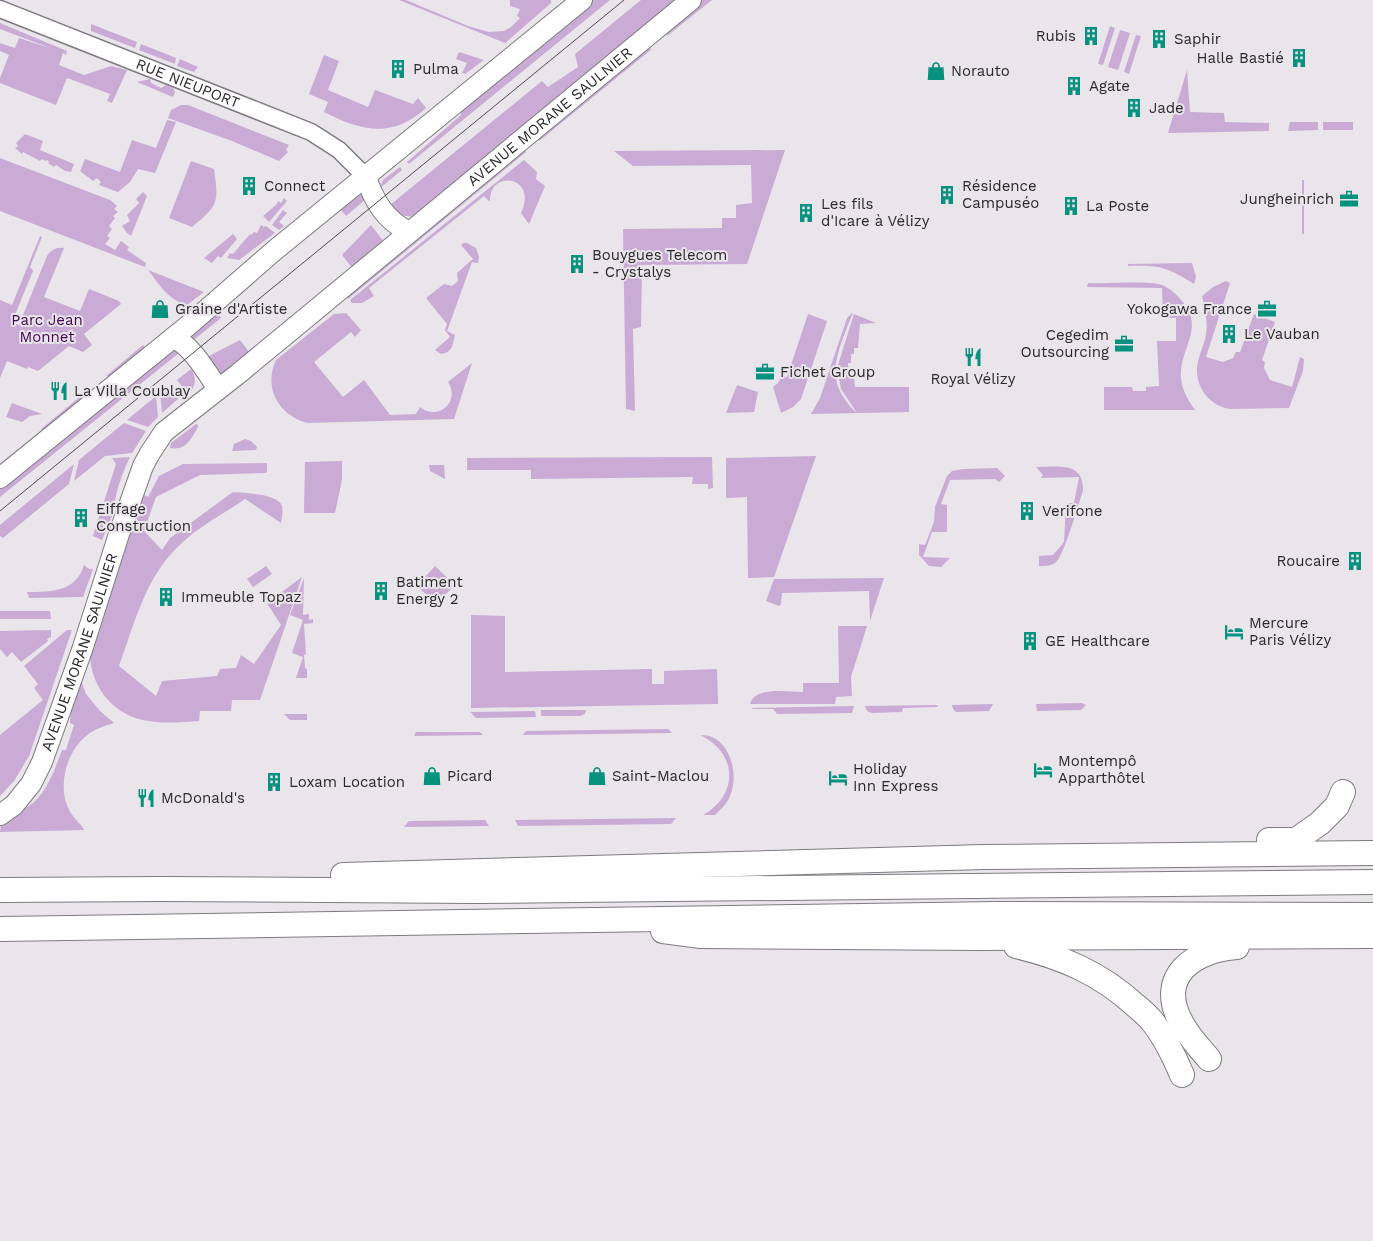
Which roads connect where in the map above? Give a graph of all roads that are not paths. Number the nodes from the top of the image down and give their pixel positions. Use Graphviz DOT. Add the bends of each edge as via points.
graph roads {
  1 [pos="582,0"];
  2 [pos="692,0"];
  3 [pos="0,9"];
  4 [pos="366,177"];
  5 [pos="409,232"];
  6 [pos="173,338"];
  7 [pos="218,389"];
  8 [pos="0,478"];
  9 [pos="1344,792"];
  10 [pos="0,815"];
  11 [pos="1373,853"];
  12 [pos="842,860"];
  13 [pos="1373,882"];
  14 [pos="161,889"];
  15 [pos="0,890"];
  16 [pos="567,920"];
  17 [pos="0,929"];
  18 [pos="1372,929"];
  19 [pos="980,938"];
  20 [pos="1209,1059"];
  21 [pos="1182,1075"];
  1 -- 4 [label="main road"];
  2 -- 5 [label="main road, AVENUE MORANE SAULNIER"];
  3 -- 4 [label="street, RUE NIEUPORT" via="311,132 339,150"];
  4 -- 5 [label="main road" via="373,198 397,226"];
  4 -- 6 [label="main road"];
  5 -- 7 [label="main road, AVENUE MORANE SAULNIER"];
  6 -- 7 [label="main road" via="180,340 189,350"];
  6 -- 8 [label="main road"];
  7 -- 10 [label="main road, AVENUE MORANE SAULNIER" via="164,432 143,466 42,762 14,805"];
  9 -- 12 [label="highway" via="1337,806 1296,840 880,848"];
  11 -- 12 [label="highway"];
  12 -- 14 [label="highway" via="238,878"];
  13 -- 14 [label="highway" via="476,891"];
  14 -- 15 [label="highway"];
  16 -- 17 [label="highway"];
  16 -- 18 [label="highway" via="997,914"];
  16 -- 19 [label="highway" via="701,936"];
  18 -- 19 [label="highway"];
  18 -- 20 [label="highway" via="1232,948 1204,953 1192,960 1177,977 1174,1003 1180,1022"];
  19 -- 21 [label="highway" via="1043,953 1093,973 1120,991 1152,1020"];
}
